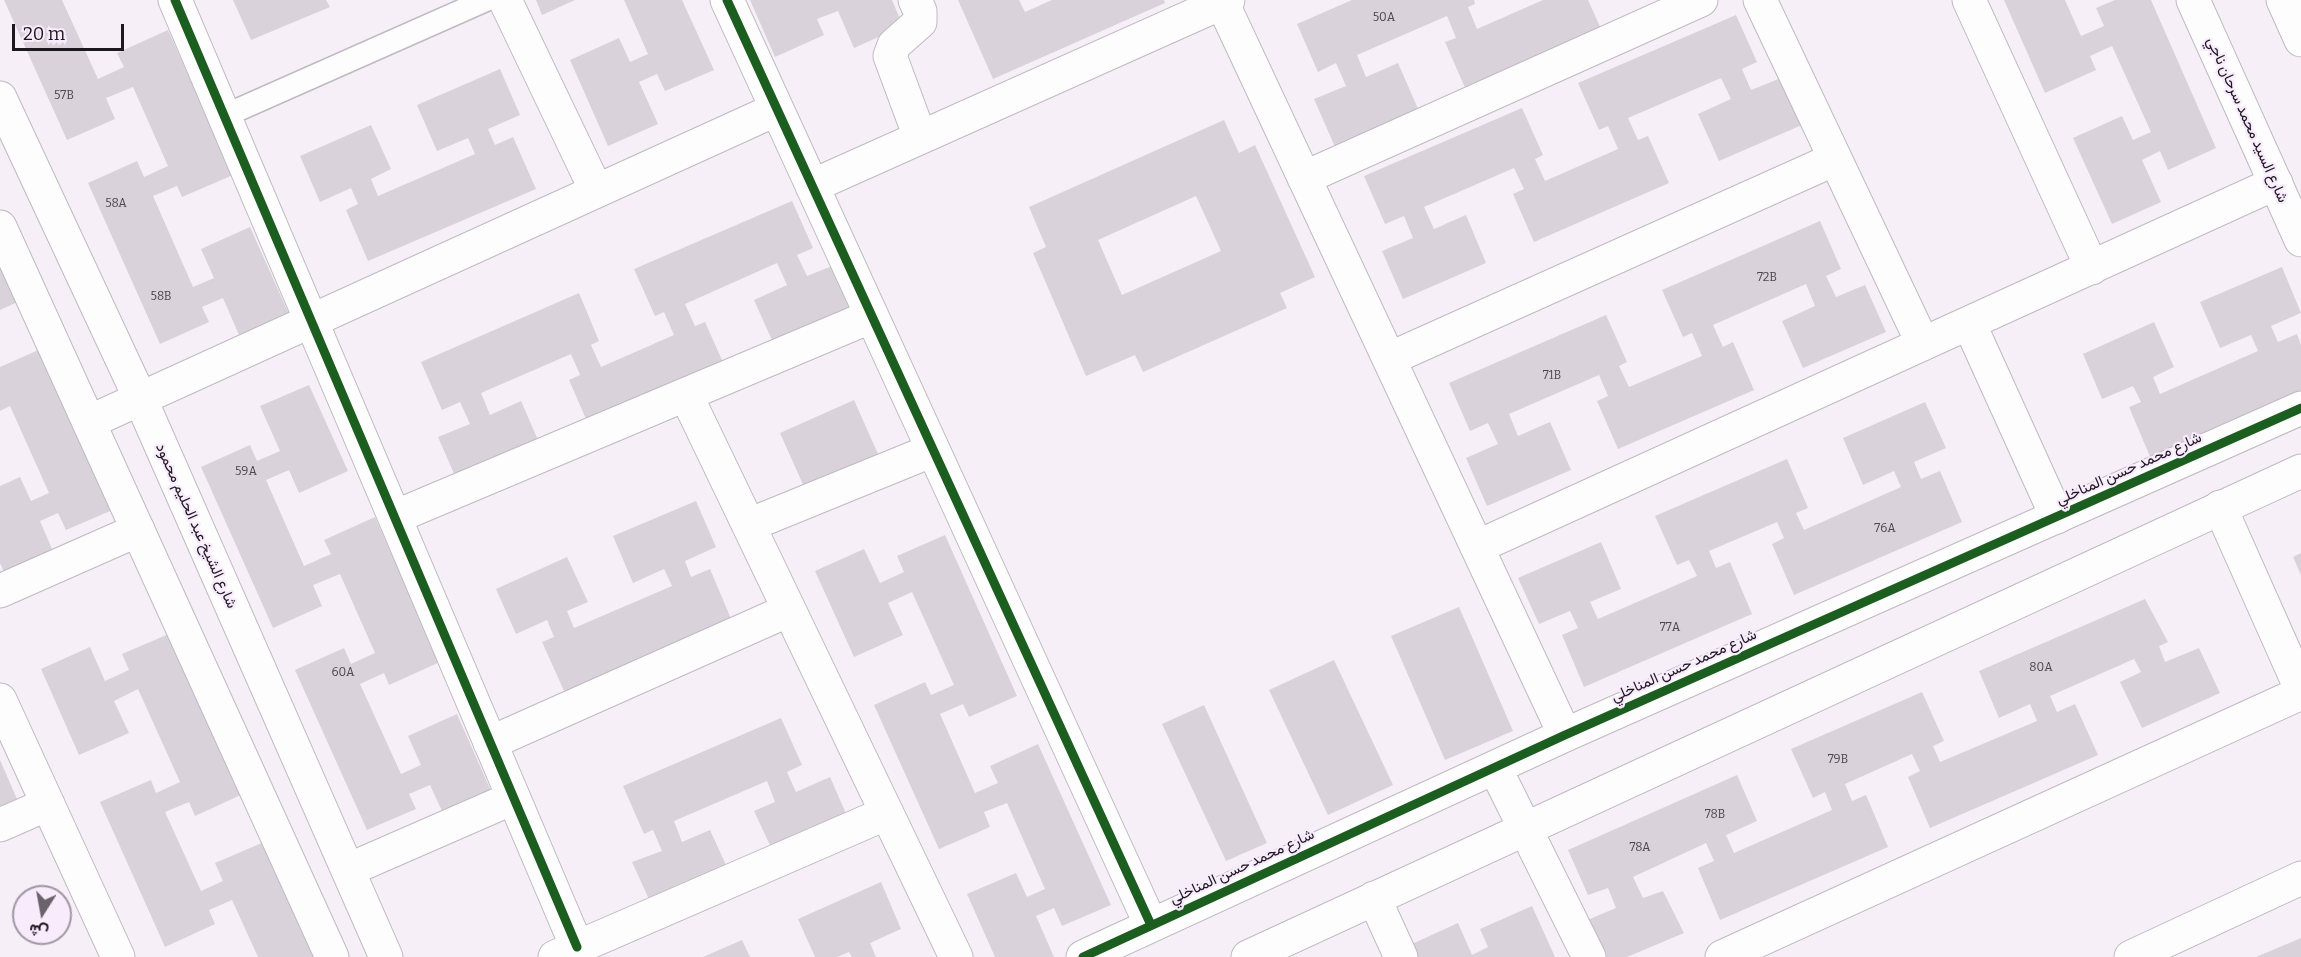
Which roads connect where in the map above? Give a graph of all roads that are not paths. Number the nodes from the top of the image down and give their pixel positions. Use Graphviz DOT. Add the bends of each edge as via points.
graph roads {
  1 [pos="175,0"];
  2 [pos="486,0"];
  3 [pos="505,0"];
  4 [pos="727,0"];
  5 [pos="915,0"];
  6 [pos="1701,0"];
  7 [pos="1969,0"];
  8 [pos="2193,0"];
  9 [pos="2283,0"];
  10 [pos="1224,1"];
  11 [pos="1768,2"];
  12 [pos="2301,40"];
  13 [pos="0,98"];
  14 [pos="777,109"];
  15 [pos="224,116"];
  16 [pos="920,137"];
  17 [pos="1835,159"];
  18 [pos="1304,178"];
  19 [pos="2276,183"];
  20 [pos="812,186"];
  21 [pos="596,190"];
  22 [pos="0,227"];
  23 [pos="2301,240"];
  24 [pos="2092,268"];
  25 [pos="872,316"];
  26 [pos="311,319"];
  27 [pos="1969,323"];
  28 [pos="1923,344"];
  29 [pos="1389,359"];
  30 [pos="686,394"];
  31 [pos="140,398"];
  32 [pos="2301,408"];
  33 [pos="89,422"];
  34 [pos="933,450"];
  35 [pos="2301,471"];
  36 [pos="2220,507"];
  37 [pos="394,517"];
  38 [pos="2057,517"];
  39 [pos="749,525"];
  40 [pos="138,530"];
  41 [pos="1478,547"];
  42 [pos="0,591"];
  43 [pos="789,610"];
  44 [pos="2301,691"];
  45 [pos="0,700"];
  46 [pos="1565,735"];
  47 [pos="490,742"];
  48 [pos="1495,768"];
  49 [pos="513,798"];
  50 [pos="48,804"];
  51 [pos="887,813"];
  52 [pos="0,825"];
  53 [pos="1525,829"];
  54 [pos="348,870"];
  55 [pos="2301,878"];
  56 [pos="1374,898"];
  57 [pos="1151,925"];
  58 [pos="1761,949"];
  59 [pos="566,952"];
  60 [pos="118,957"];
  61 [pos="332,957"];
  62 [pos="386,957"];
  63 [pos="956,957"];
  64 [pos="1083,957"];
  65 [pos="1248,957"];
  66 [pos="1401,957"];
  67 [pos="1589,957"];
  68 [pos="1722,957"];
  69 [pos="2132,957"];
  1 -- 15 [label="street"];
  2 -- 15 [label="lane"];
  3 -- 21 [label="street"];
  4 -- 14 [label="street"];
  5 -- 16 [label="street" via="920,22 894,45 890,56"];
  6 -- 18 [label="street"];
  7 -- 24 [label="street"];
  8 -- 19 [label="street, شارع السيد محمد سرحان ناجي"];
  9 -- 12 [label="street"];
  10 -- 16 [label="street"];
  10 -- 18 [label="street"];
  11 -- 17 [label="street"];
  13 -- 31 [label="street, شارع الشيخ عبد الحليم محمود"];
  14 -- 20 [label="street"];
  14 -- 21 [label="street"];
  15 -- 26 [label="street"];
  16 -- 20 [label="street"];
  17 -- 28 [label="street"];
  17 -- 29 [label="street"];
  18 -- 29 [label="street"];
  19 -- 23 [label="street, شارع السيد محمد سرحان ناجي"];
  19 -- 24 [label="street"];
  20 -- 25 [label="street"];
  21 -- 26 [label="street"];
  22 -- 33 [label="street"];
  24 -- 27 [label="street"];
  25 -- 30 [label="street"];
  25 -- 34 [label="street"];
  26 -- 31 [label="street"];
  26 -- 37 [label="street"];
  27 -- 28 [label="street"];
  27 -- 38 [label="street"];
  28 -- 41 [label="street"];
  29 -- 41 [label="street"];
  30 -- 37 [label="street"];
  30 -- 39 [label="street"];
  31 -- 33 [label="street"];
  31 -- 54 [label="street, شارع الشيخ عبد الحليم محمود"];
  32 -- 38 [label="street, شارع محمد حسن المناخلي"];
  33 -- 40 [label="street"];
  34 -- 39 [label="street"];
  34 -- 57 [label="street"];
  35 -- 36 [label="street"];
  36 -- 44 [label="street"];
  36 -- 53 [label="street"];
  37 -- 47 [label="street"];
  38 -- 46 [label="street, شارع محمد حسن المناخلي"];
  39 -- 43 [label="street"];
  40 -- 42 [label="street"];
  40 -- 61 [label="street"];
  41 -- 46 [label="street"];
  43 -- 47 [label="street"];
  43 -- 51 [label="street"];
  44 -- 58 [label="street"];
  45 -- 50 [label="street"];
  46 -- 48 [label="street, شارع محمد حسن المناخلي"];
  47 -- 49 [label="street"];
  48 -- 53 [label="street"];
  48 -- 57 [label="street, شارع محمد حسن المناخلي"];
  49 -- 54 [label="street"];
  49 -- 59 [label="street"];
  50 -- 52 [label="street"];
  50 -- 60 [label="street"];
  51 -- 59 [label="street"];
  51 -- 63 [label="street"];
  53 -- 56 [label="street"];
  53 -- 67 [label="street"];
  54 -- 62 [label="street, شارع الشيخ عبد الحليم محمود"];
  55 -- 69 [label="street"];
  56 -- 65 [label="street"];
  56 -- 66 [label="street"];
  57 -- 64 [label="street, شارع محمد حسن المناخلي"];
  58 -- 68 [label="street"];
}
